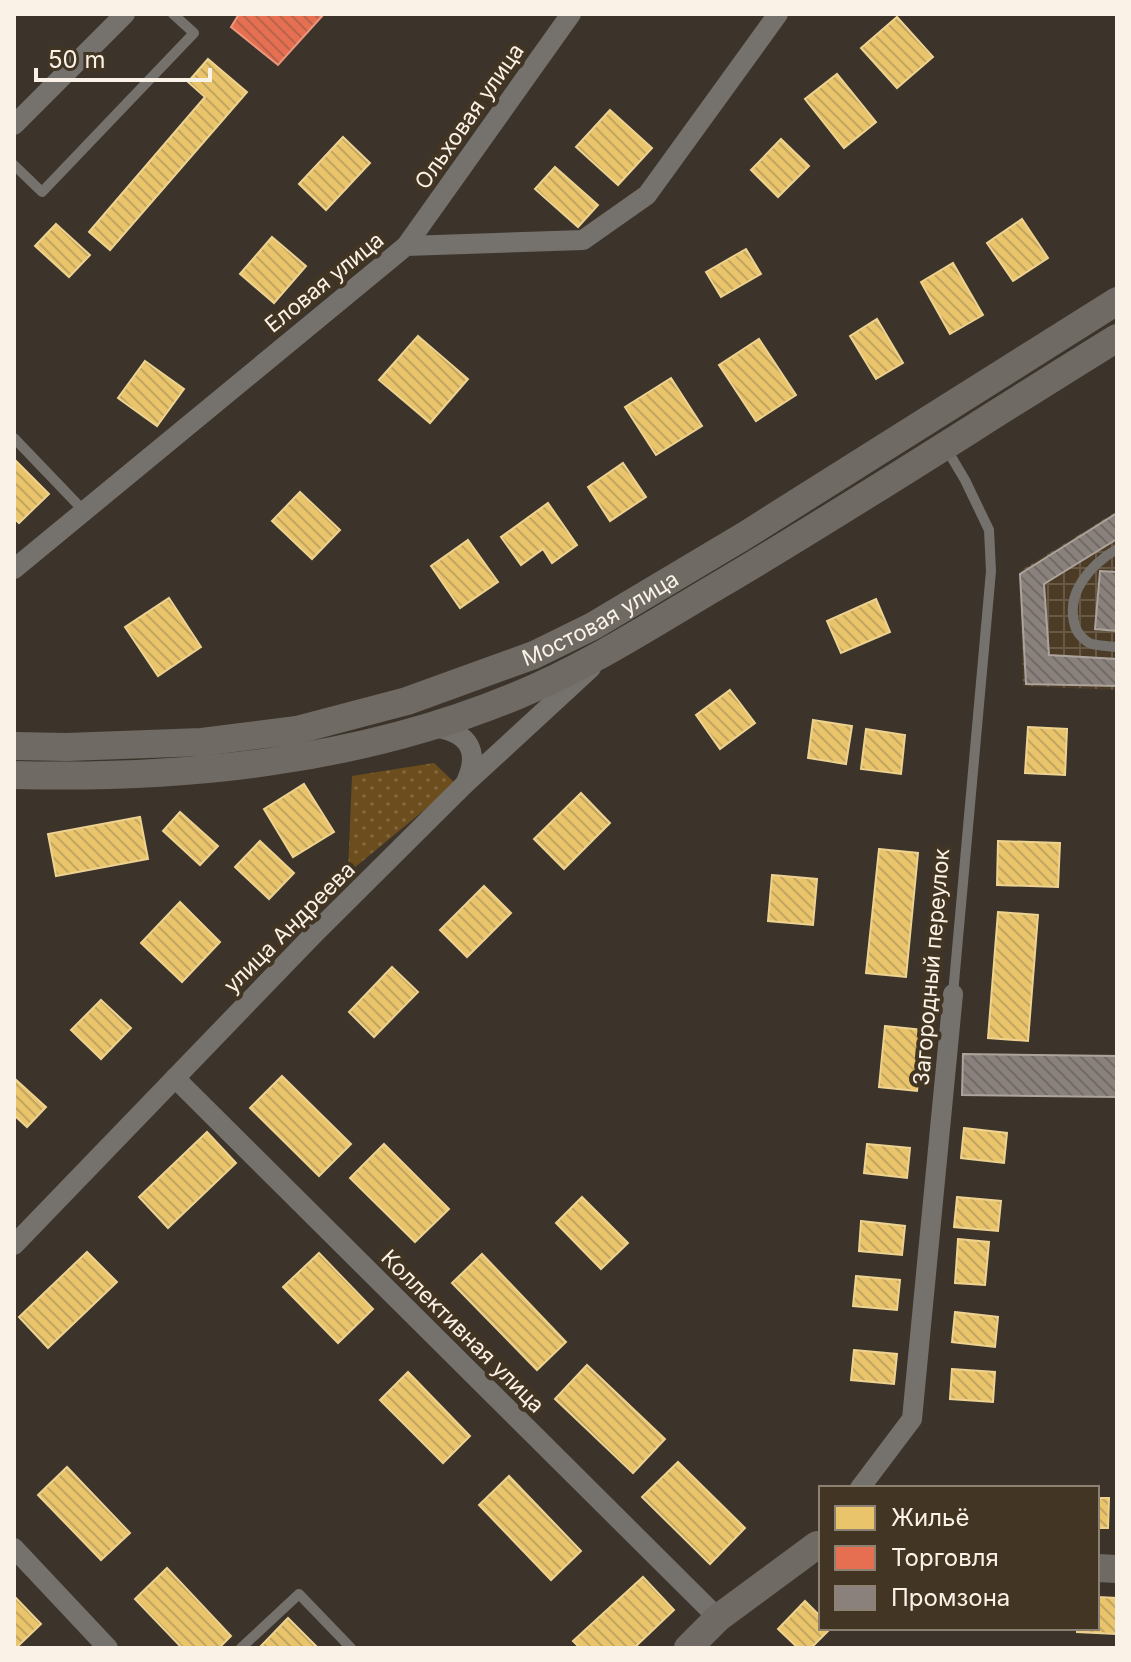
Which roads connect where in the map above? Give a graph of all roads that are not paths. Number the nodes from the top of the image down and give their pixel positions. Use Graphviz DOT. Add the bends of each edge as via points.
graph roads {
  1 [pos="125,14"];
  2 [pos="173,14"];
  3 [pos="571,14"];
  4 [pos="778,14"];
  5 [pos="14,125"];
  6 [pos="14,165"];
  7 [pos="406,246"];
  8 [pos="1117,301"];
  9 [pos="1117,338"];
  10 [pos="14,438"];
  11 [pos="944,445"];
  12 [pos="84,511"];
  13 [pos="1117,549"];
  14 [pos="14,569"];
  15 [pos="1117,647"];
  16 [pos="607,651"];
  17 [pos="430,727"];
  18 [pos="14,746"];
  19 [pos="14,775"];
  20 [pos="465,784"];
  21 [pos="953,994"];
  22 [pos="175,1078"];
  23 [pos="15,1240"];
  24 [pos="862,1486"];
  25 [pos="819,1545"];
  26 [pos="14,1548"];
  27 [pos="718,1618"];
  28 [pos="108,1648"];
  29 [pos="241,1648"];
  30 [pos="351,1648"];
  31 [pos="688,1648"];
  1 -- 5 [label="street"];
  2 -- 6 [label="lane" via="194,33 42,192"];
  3 -- 7 [label="street, Ольховая улица"];
  4 -- 7 [label="street, Еловая улица" via="647,195 583,240"];
  7 -- 12 [label="street, Еловая улица"];
  8 -- 18 [label="main road, Мостовая улица" via="744,536 534,655 407,701 297,730 202,742"];
  9 -- 11 [label="main road, Мостовая улица"];
  10 -- 12 [label="lane"];
  11 -- 16 [label="main road, Мостовая улица"];
  11 -- 21 [label="lane, Загородный переулок" via="989,530 991,571"];
  12 -- 14 [label="street, Еловая улица"];
  13 -- 15 [label="lane" via="1078,584 1071,609 1077,631 1089,644"];
  16 -- 17 [label="main road, Мостовая улица" via="517,696"];
  16 -- 20 [label="street, улица Андреева"];
  17 -- 19 [label="main road, Мостовая улица" via="302,757 201,771"];
  17 -- 20 [label="street" via="452,730 472,751 474,764"];
  20 -- 22 [label="street, улица Андреева"];
  21 -- 24 [label="street, Загородный переулок" via="912,1419"];
  22 -- 23 [label="street, улица Андреева"];
  22 -- 27 [label="street, Коллективная улица"];
  25 -- 27 [label="main road"];
  26 -- 28 [label="street"];
  27 -- 31 [label="main road"];
  29 -- 30 [label="lane" via="299,1594"];
}
